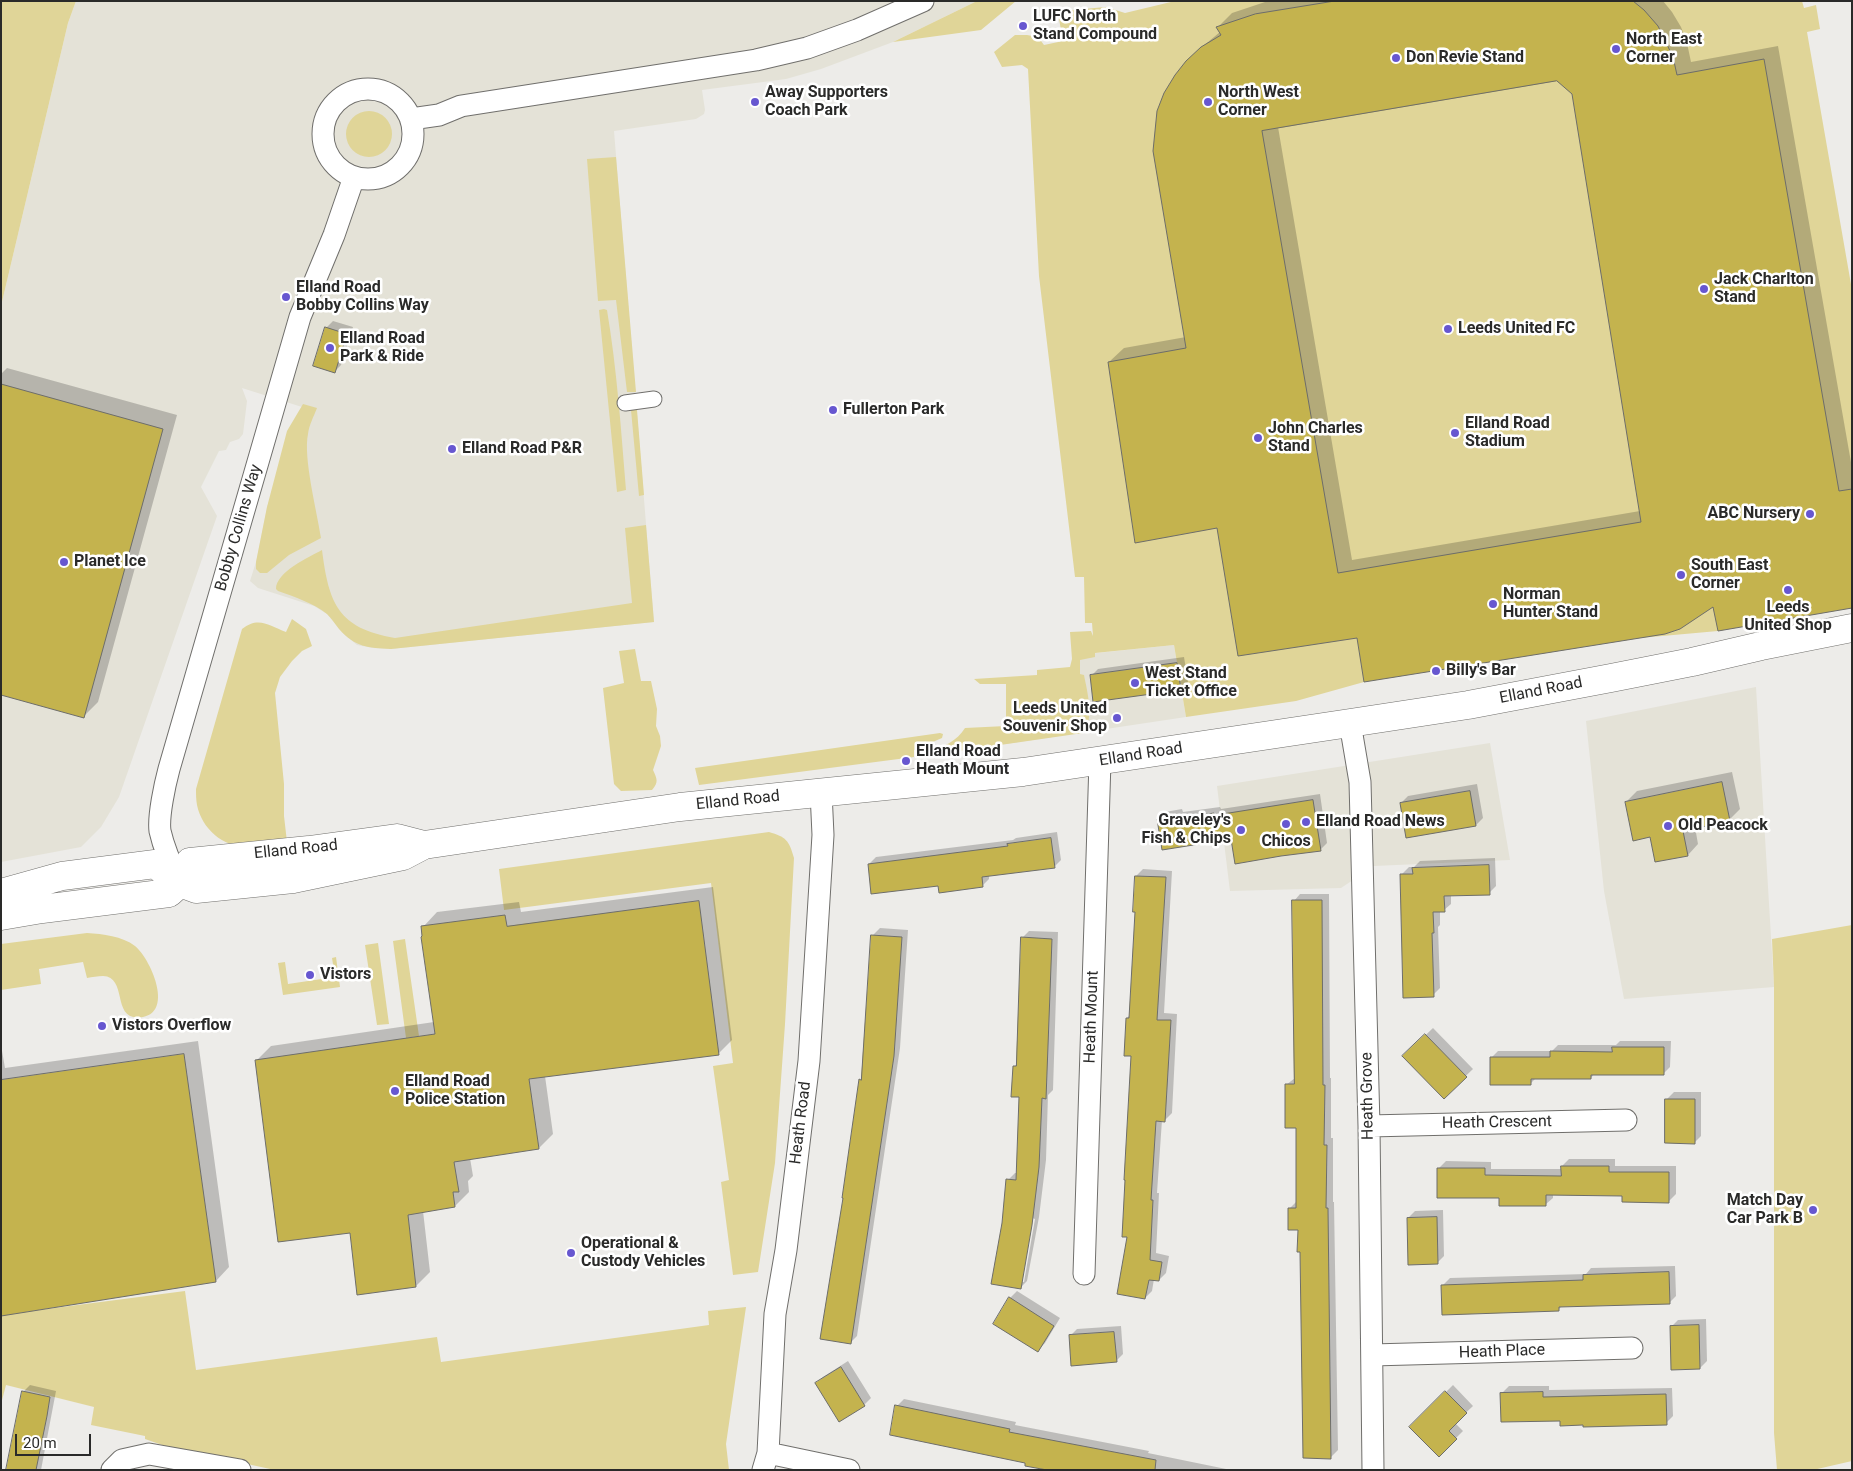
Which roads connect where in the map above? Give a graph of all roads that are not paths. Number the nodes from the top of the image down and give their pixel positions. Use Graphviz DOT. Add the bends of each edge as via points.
graph roads {
  1 [pos="923,1"];
  2 [pos="411,119"];
  3 [pos="354,177"];
  4 [pos="654,399"];
  5 [pos="625,403"];
  6 [pos="1852,628"];
  7 [pos="1350,723"];
  8 [pos="1100,761"];
  9 [pos="821,792"];
  10 [pos="180,882"];
  11 [pos="1,893"];
  12 [pos="1,916"];
  13 [pos="1626,1120"];
  14 [pos="1369,1126"];
  15 [pos="1084,1274"];
  16 [pos="1632,1348"];
  17 [pos="1372,1355"];
  18 [pos="765,1461"];
  19 [pos="112,1470"];
  20 [pos="240,1470"];
  21 [pos="849,1470"];
  22 [pos="1373,1470"];
  1 -- 2 [label="street" via="807,48 756,60 461,106 439,115"];
  2 -- 3 [label="street" via="412,147 405,160 382,177"];
  2 -- 3 [label="street" via="394,96 380,90 365,89 337,101 323,128 324,144 340,170"];
  3 -- 10 [label="street, Bobby Collins Way" via="300,318 164,789 160,830"];
  4 -- 5 [label="street"];
  6 -- 7 [label="main road, Elland Road" via="1468,705"];
  7 -- 8 [label="main road, Elland Road"];
  7 -- 14 [label="street, Heath Grove" via="1360,782"];
  8 -- 9 [label="main road, Elland Road"];
  8 -- 15 [label="street, Heath Mount"];
  9 -- 10 [label="main road, Elland Road" via="652,811 424,845 397,838 190,862"];
  9 -- 18 [label="street, Heath Road" via="823,834 809,1061 775,1314"];
  10 -- 11 [label="main road" via="155,864 62,876"];
  10 -- 12 [label="main road, Elland Road" via="169,893"];
  13 -- 14 [label="street, Heath Crescent"];
  14 -- 17 [label="street, Heath Grove"];
  16 -- 17 [label="street, Heath Place"];
  17 -- 22 [label="street, Heath Grove"];
  18 -- 21 [label="street"];
  19 -- 20 [label="street" via="122,1460 149,1454"];
}
